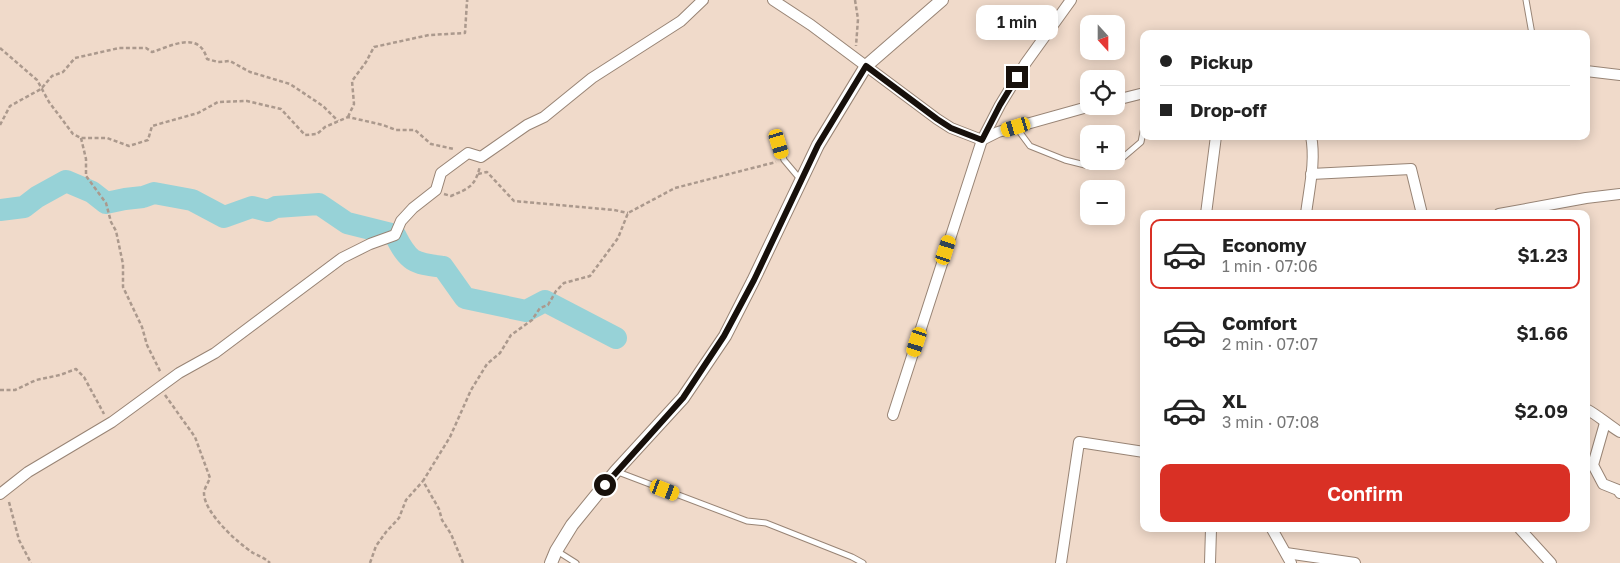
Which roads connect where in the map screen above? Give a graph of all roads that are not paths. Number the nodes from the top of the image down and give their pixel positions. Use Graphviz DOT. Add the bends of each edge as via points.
graph roads {
  1 [pos="703,0"];
  2 [pos="773,0"];
  3 [pos="942,0"];
  4 [pos="1071,0"];
  5 [pos="1526,0"];
  6 [pos="1531,30"];
  7 [pos="862,62"];
  8 [pos="1590,71"];
  9 [pos="1620,75"];
  10 [pos="1140,94"];
  11 [pos="1125,98"];
  12 [pos="1080,109"];
  13 [pos="1016,127"];
  14 [pos="982,140"];
  15 [pos="1141,140"];
  16 [pos="1215,140"];
  17 [pos="1312,140"];
  18 [pos="779,144"];
  19 [pos="1312,174"];
  20 [pos="801,179"];
  21 [pos="1620,194"];
  22 [pos="1207,210"];
  23 [pos="1307,210"];
  24 [pos="1421,210"];
  25 [pos="1521,210"];
  26 [pos="1590,411"];
  27 [pos="893,415"];
  28 [pos="1605,423"];
  29 [pos="1620,432"];
  30 [pos="1140,451"];
  31 [pos="616,471"];
  32 [pos="3,491"];
  33 [pos="1620,493"];
  34 [pos="1211,532"];
  35 [pos="1274,532"];
  36 [pos="1523,532"];
  37 [pos="556,550"];
  38 [pos="1286,552"];
  39 [pos="551,563"];
  40 [pos="576,563"];
  41 [pos="863,563"];
  42 [pos="1061,563"];
  43 [pos="1210,563"];
  44 [pos="1291,563"];
  45 [pos="1355,563"];
  46 [pos="1551,563"];
  1 -- 32 [label="street" via="681,21 592,78 544,117 527,124 481,157 468,152 441,173 436,190 401,221 395,235 342,258 215,353 179,373 112,422 28,472"];
  2 -- 7 [label="street"];
  3 -- 7 [label="street"];
  4 -- 14 [label="street" via="1025,64"];
  5 -- 6 [label="lane"];
  7 -- 14 [label="street" via="937,119"];
  7 -- 20 [label="street"];
  8 -- 9 [label="street"];
  10 -- 11 [label="street"];
  12 -- 13 [label="street"];
  13 -- 14 [label="street"];
  13 -- 15 [label="lane" via="1030,146 1089,166 1113,166"];
  14 -- 27 [label="street"];
  16 -- 22 [label="street"];
  17 -- 19 [label="street"];
  18 -- 20 [label="lane" via="784,160"];
  19 -- 23 [label="street"];
  19 -- 24 [label="street" via="1411,169"];
  20 -- 31 [label="street" via="724,336 683,398"];
  21 -- 25 [label="street"];
  26 -- 28 [label="street"];
  28 -- 29 [label="street"];
  28 -- 33 [label="street" via="1593,465 1603,484"];
  30 -- 42 [label="street" via="1079,442"];
  31 -- 37 [label="street"];
  31 -- 41 [label="lane" via="747,521 766,523"];
  34 -- 43 [label="street"];
  35 -- 38 [label="street"];
  36 -- 46 [label="street"];
  37 -- 39 [label="street"];
  37 -- 40 [label="lane"];
  38 -- 44 [label="street"];
  38 -- 45 [label="street"];
}
